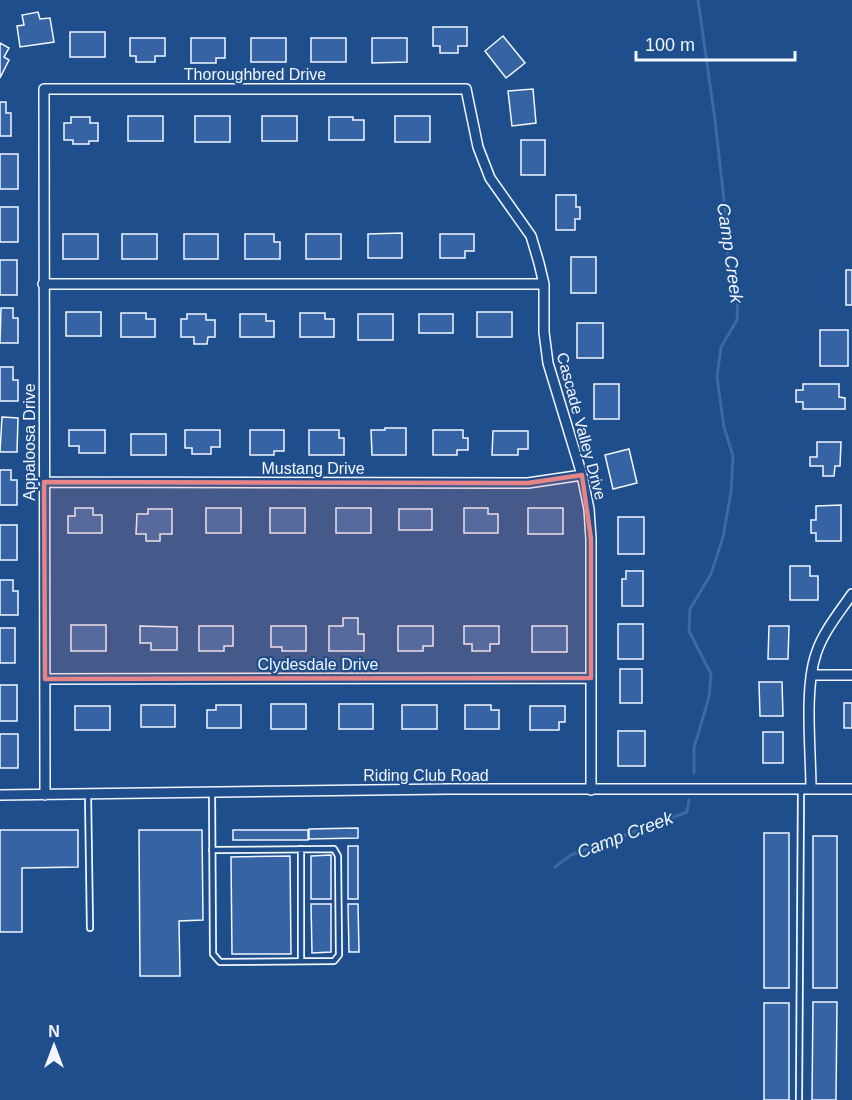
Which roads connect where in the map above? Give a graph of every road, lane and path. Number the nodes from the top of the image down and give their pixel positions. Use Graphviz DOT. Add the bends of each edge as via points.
graph roads {
  1 [pos="44,89"];
  2 [pos="466,89"];
  3 [pos="43,284"];
  4 [pos="543,284"];
  5 [pos="582,475"];
  6 [pos="44,482"];
  7 [pos="852,594"];
  8 [pos="811,675"];
  9 [pos="852,675"];
  10 [pos="591,678"];
  11 [pos="45,679"];
  12 [pos="852,789"];
  13 [pos="591,790"];
  14 [pos="806,790"];
  15 [pos="212,792"];
  16 [pos="88,794"];
  17 [pos="0,795"];
  18 [pos="45,795"];
  19 [pos="301,849"];
  20 [pos="212,850"];
  21 [pos="90,928"];
  22 [pos="301,961"];
  23 [pos="799,1100"];
  1 -- 2 [label="street, Thoroughbred Drive"];
  1 -- 3 [label="street, Appaloosa Drive"];
  2 -- 4 [label="street, Cascade Valley Drive" via="478,147 490,178 531,236"];
  3 -- 4 [label="street"];
  3 -- 6 [label="street, Appaloosa Drive"];
  4 -- 5 [label="street, Cascade Valley Drive" via="543,332 548,363"];
  5 -- 6 [label="street, Mustang Drive" via="528,483"];
  5 -- 10 [label="street, Cascade Valley Drive" via="591,539"];
  6 -- 11 [label="street, Appaloosa Drive"];
  7 -- 8 [label="street" via="826,631"];
  8 -- 9 [label="street"];
  8 -- 14 [label="street"];
  10 -- 11 [label="street, Clydesdale Drive"];
  10 -- 13 [label="street, Cascade Valley Drive"];
  11 -- 18 [label="street, Appaloosa Drive"];
  12 -- 14 [label="street, Riding Club Road"];
  13 -- 14 [label="street, Riding Club Road"];
  13 -- 15 [label="street, Riding Club Road"];
  14 -- 23 [label="lane"];
  15 -- 16 [label="street, Riding Club Road"];
  15 -- 20 [label="lane"];
  16 -- 18 [label="street, Riding Club Road"];
  16 -- 21 [label="lane"];
  17 -- 18 [label="street, Riding Club Road"];
  19 -- 20 [label="lane"];
  19 -- 22 [label="lane"];
  19 -- 22 [label="lane" via="333,849 338,856 339,955 334,961"];
  20 -- 22 [label="lane" via="213,954 220,962"];
}
